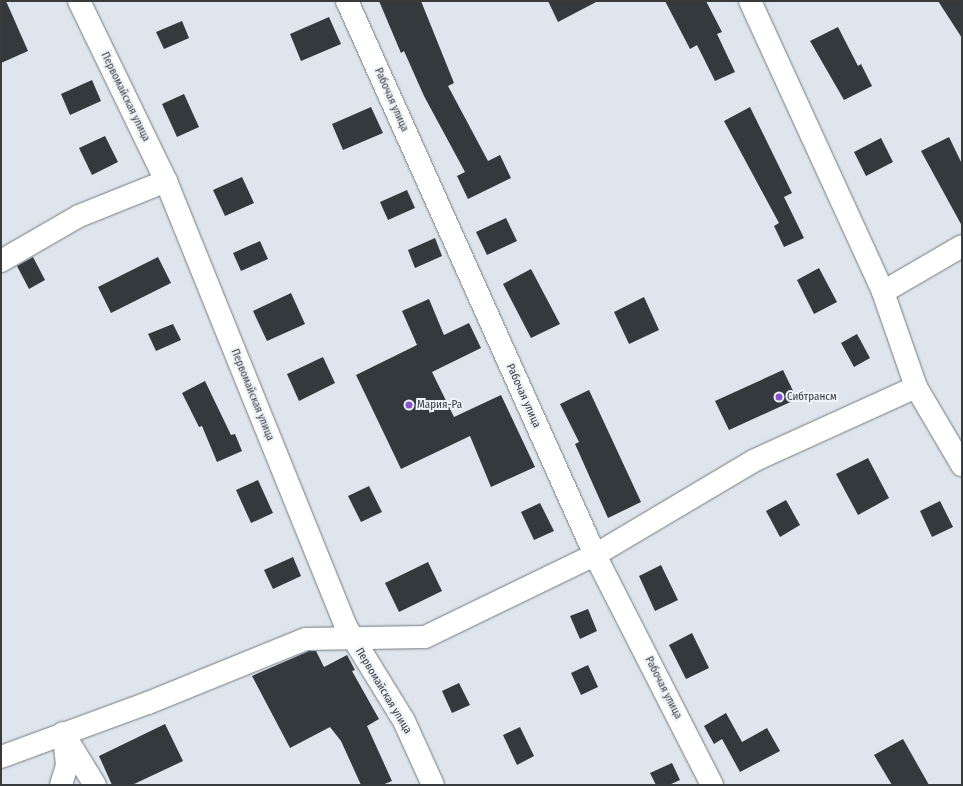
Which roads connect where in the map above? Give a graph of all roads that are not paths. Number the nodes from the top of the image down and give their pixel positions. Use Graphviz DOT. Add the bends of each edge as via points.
graph roads {
  1 [pos="79,1"];
  2 [pos="347,1"];
  3 [pos="750,1"];
  4 [pos="166,181"];
  5 [pos="962,246"];
  6 [pos="1,261"];
  7 [pos="883,292"];
  8 [pos="916,387"];
  9 [pos="962,466"];
  10 [pos="594,556"];
  11 [pos="350,636"];
  12 [pos="63,733"];
  13 [pos="1,757"];
  14 [pos="61,785"];
  15 [pos="95,785"];
  16 [pos="433,785"];
  17 [pos="712,785"];
  1 -- 4 [label="street, Первомайская улица"];
  2 -- 10 [label="street, Рабочая улица"];
  3 -- 7 [label="street"];
  4 -- 6 [label="street" via="79,216"];
  4 -- 11 [label="street, Первомайская улица"];
  5 -- 7 [label="street"];
  7 -- 8 [label="street"];
  8 -- 9 [label="street"];
  8 -- 10 [label="street" via="753,461"];
  10 -- 11 [label="street" via="425,637 396,639"];
  10 -- 17 [label="street, Рабочая улица"];
  11 -- 12 [label="street" via="306,639 148,703"];
  11 -- 16 [label="street, Первомайская улица" via="404,720"];
  12 -- 13 [label="street"];
  12 -- 14 [label="street" via="67,765"];
  12 -- 15 [label="street"];
}
